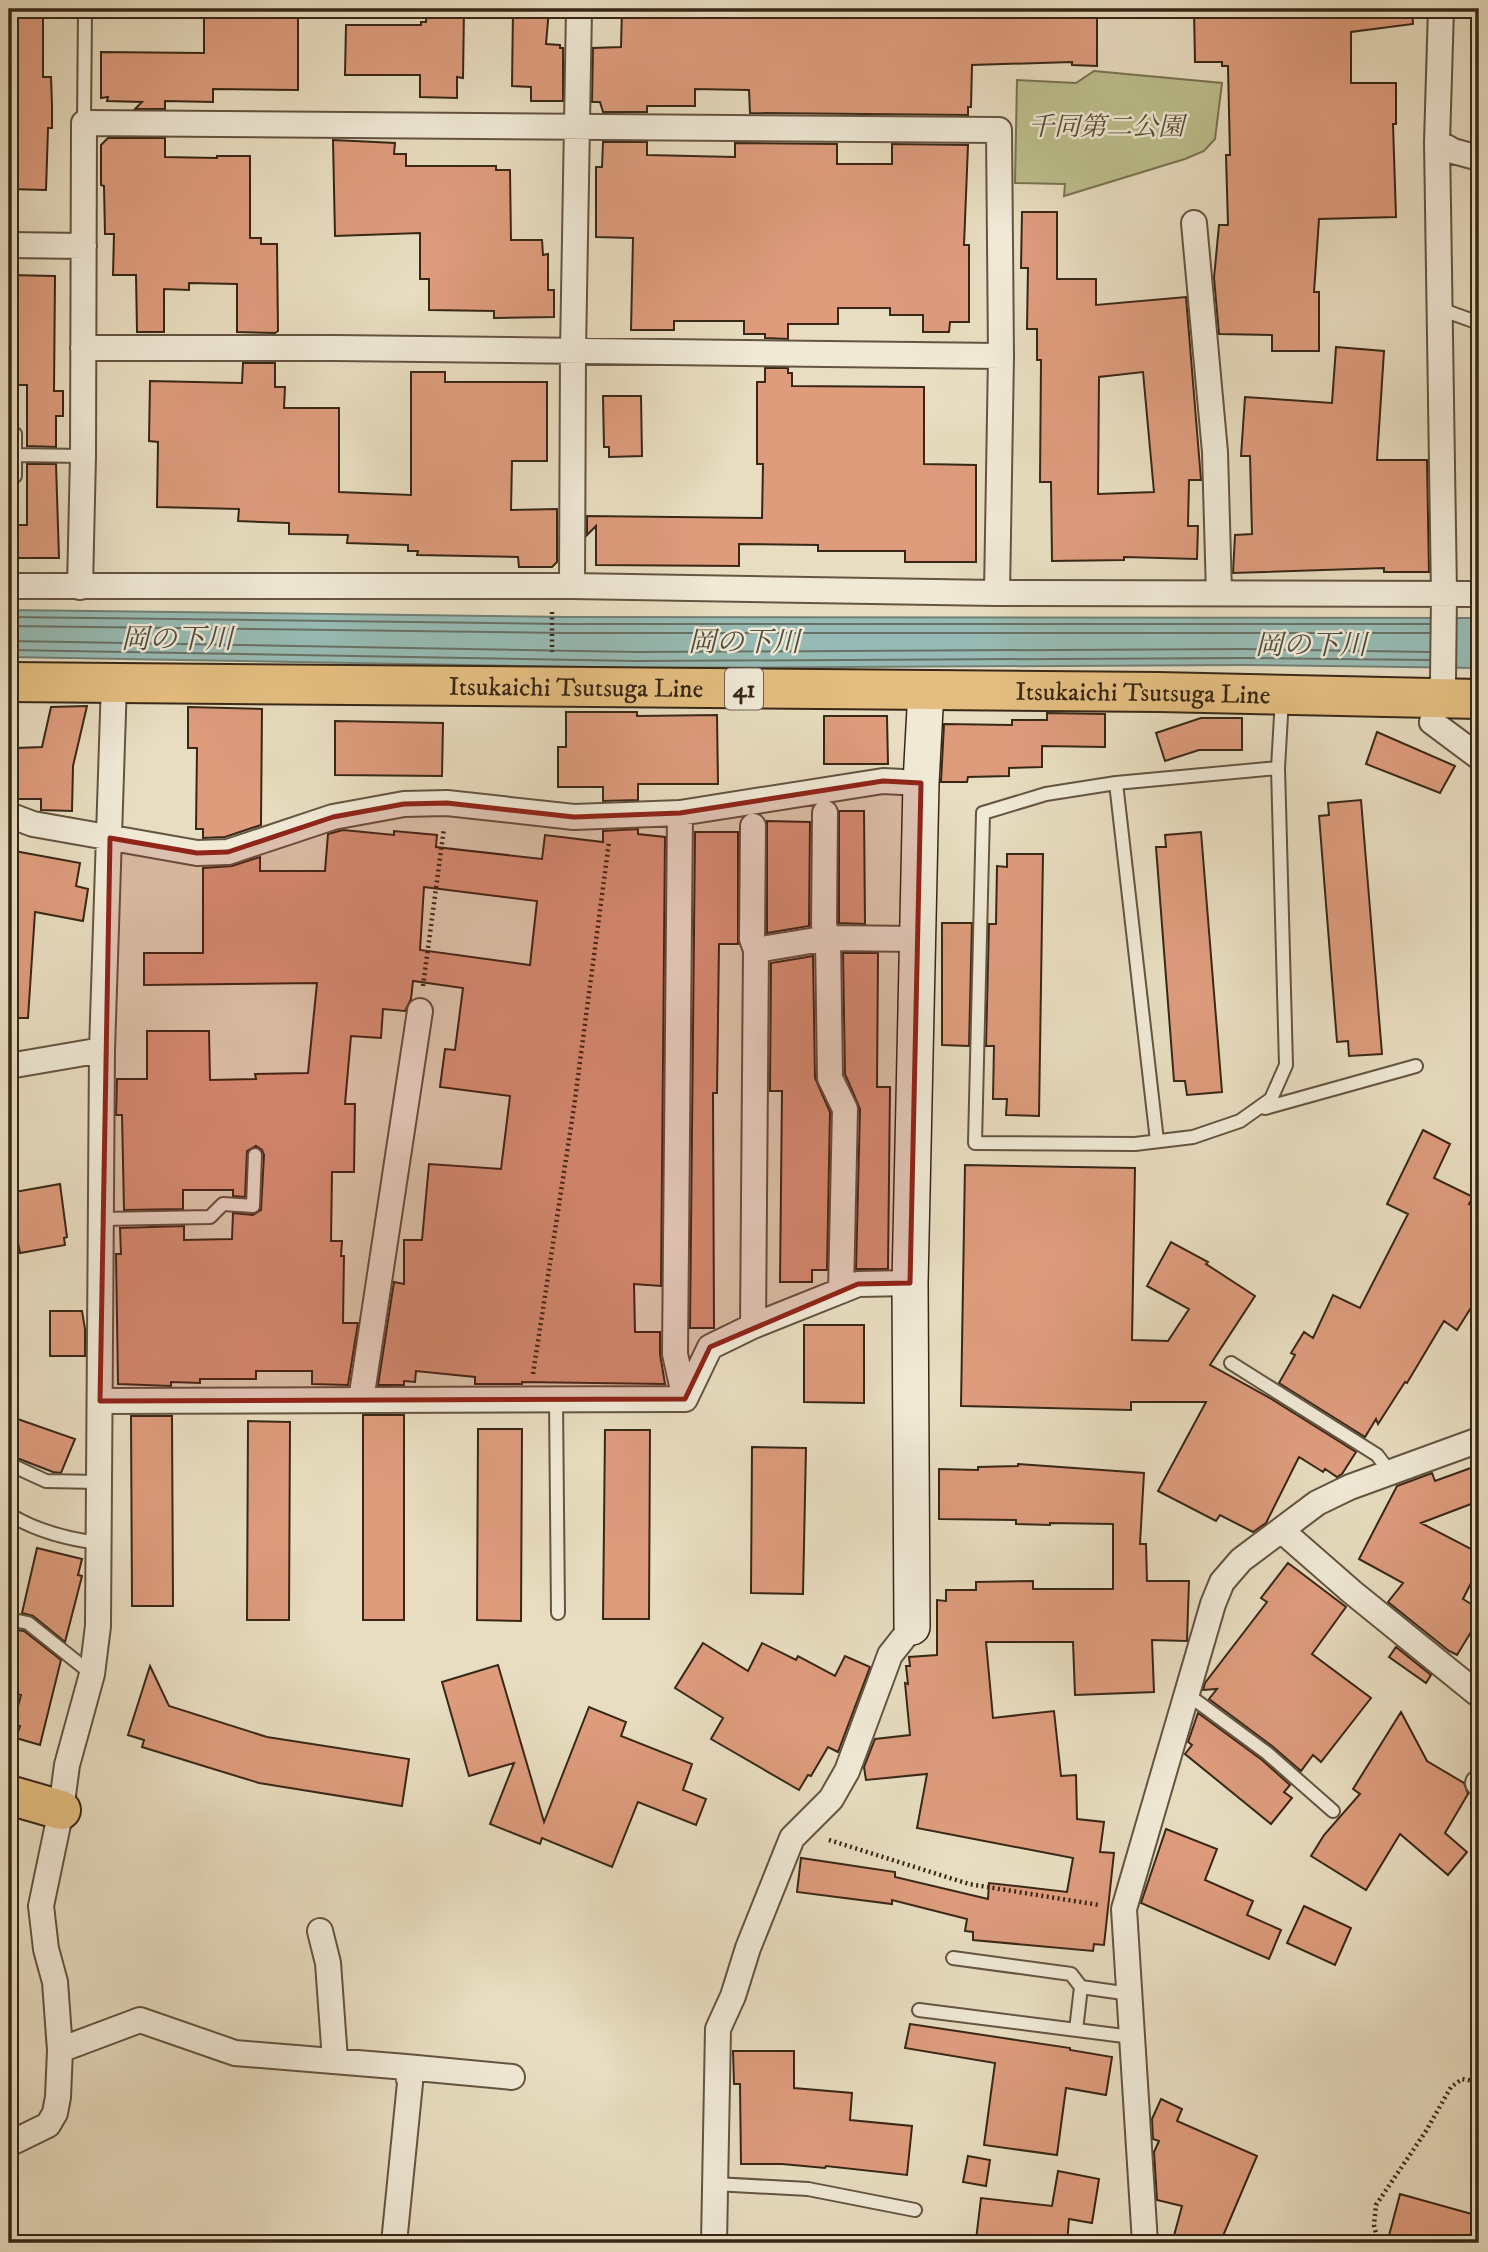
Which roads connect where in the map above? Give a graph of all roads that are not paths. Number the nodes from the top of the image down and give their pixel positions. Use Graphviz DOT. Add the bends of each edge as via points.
graph roads {
  1 [pos="85,9"];
  2 [pos="579,9"];
  3 [pos="1441,9"];
  4 [pos="84,123"];
  5 [pos="577,125"];
  6 [pos="1437,142"];
  7 [pos="1479,158"];
  8 [pos="1194,223"];
  9 [pos="9,245"];
  10 [pos="84,246"];
  11 [pos="1440,309"];
  12 [pos="1479,323"];
  13 [pos="83,348"];
  14 [pos="573,352"];
  15 [pos="1001,356"];
  16 [pos="15,434"];
  17 [pos="15,455"];
  18 [pos="83,456"];
  19 [pos="15,475"];
  20 [pos="9,586"];
  21 [pos="572,586"];
  22 [pos="80,587"];
  23 [pos="997,593"];
  24 [pos="1219,593"];
  25 [pos="1479,594"];
  26 [pos="1444,601"];
  27 [pos="9,682"];
  28 [pos="114,682"];
  29 [pos="1440,689"];
  30 [pos="926,690"];
  31 [pos="1282,694"];
  32 [pos="1479,699"];
  33 [pos="1479,757"];
  34 [pos="1278,768"];
  35 [pos="921,783"];
  36 [pos="1115,783"];
  37 [pos="680,813"];
  38 [pos="825,813"];
  39 [pos="9,815"];
  40 [pos="753,826"];
  41 [pos="110,838"];
  42 [pos="828,938"];
  43 [pos="918,939"];
  44 [pos="756,950"];
  45 [pos="420,1012"];
  46 [pos="102,1050"];
  47 [pos="9,1066"];
  48 [pos="1416,1066"];
  49 [pos="1255,1110"];
  50 [pos="1157,1141"];
  51 [pos="255,1155"];
  52 [pos="101,1219"];
  53 [pos="910,1283"];
  54 [pos="841,1291"];
  55 [pos="753,1326"];
  56 [pos="1231,1363"];
  57 [pos="556,1399"];
  58 [pos="685,1399"];
  59 [pos="361,1400"];
  60 [pos="100,1401"];
  61 [pos="1479,1440"];
  62 [pos="9,1464"];
  63 [pos="1390,1472"];
  64 [pos="99,1482"];
  65 [pos="9,1514"];
  66 [pos="1281,1530"];
  67 [pos="99,1543"];
  68 [pos="558,1613"];
  69 [pos="9,1619"];
  70 [pos="912,1627"];
  71 [pos="92,1674"];
  72 [pos="1187,1694"];
  73 [pos="1479,1695"];
  74 [pos="9,1796"];
  75 [pos="61,1810"];
  76 [pos="1333,1811"];
  77 [pos="320,1931"];
  78 [pos="953,1958"];
  79 [pos="1081,1987"];
  80 [pos="1130,1994"];
  81 [pos="919,2010"];
  82 [pos="1076,2030"];
  83 [pos="1132,2037"];
  84 [pos="60,2050"];
  85 [pos="335,2060"];
  86 [pos="406,2067"];
  87 [pos="512,2077"];
  88 [pos="9,2144"];
  89 [pos="715,2184"];
  90 [pos="915,2210"];
  91 [pos="394,2243"];
  92 [pos="714,2243"];
  93 [pos="1144,2243"];
  1 -- 4 [label="lane"];
  2 -- 5 [label="street"];
  3 -- 6 [label="street"];
  4 -- 5 [label="street"];
  4 -- 10 [label="street"];
  5 -- 14 [label="street"];
  5 -- 15 [label="street" via="999,130"];
  6 -- 7 [label="street" via="1453,152"];
  6 -- 11 [label="street"];
  8 -- 24 [label="street" via="1215,452"];
  9 -- 10 [label="street"];
  10 -- 13 [label="street"];
  11 -- 12 [label="lane"];
  11 -- 26 [label="street"];
  13 -- 14 [label="street"];
  13 -- 18 [label="street"];
  14 -- 15 [label="street"];
  14 -- 21 [label="street"];
  15 -- 23 [label="street"];
  16 -- 17 [label="lane"];
  17 -- 18 [label="lane"];
  17 -- 19 [label="lane"];
  18 -- 22 [label="street"];
  20 -- 22 [label="street"];
  21 -- 22 [label="street"];
  21 -- 23 [label="street"];
  23 -- 24 [label="street"];
  24 -- 26 [label="street"];
  25 -- 26 [label="street"];
  26 -- 29 [label="street"];
  27 -- 28 [label="main road, Itsukaichi Tsutsuga Line / 41"];
  28 -- 30 [label="main road, Itsukaichi Tsutsuga Line / 41"];
  28 -- 41 [label="street"];
  29 -- 31 [label="main road, Itsukaichi Tsutsuga Line / 41"];
  29 -- 32 [label="main road, Itsukaichi Tsutsuga Line / 41"];
  29 -- 33 [label="street" via="1432,722"];
  30 -- 31 [label="main road, Itsukaichi Tsutsuga Line / 41"];
  30 -- 35 [label="street"];
  31 -- 34 [label="lane"];
  34 -- 36 [label="lane"];
  34 -- 49 [label="lane" via="1286,1065 1271,1099"];
  35 -- 37 [label="street" via="883,781"];
  35 -- 43 [label="street"];
  36 -- 50 [label="lane"];
  36 -- 50 [label="lane" via="1046,794 983,813 975,1143"];
  37 -- 41 [label="street" via="574,817 447,803 404,804 333,817 228,852 197,853"];
  37 -- 58 [label="street" via="675,1353"];
  38 -- 42 [label="street" via="824,925"];
  39 -- 41 [label="street"];
  40 -- 44 [label="street" via="751,939"];
  41 -- 46 [label="street"];
  42 -- 43 [label="street"];
  42 -- 44 [label="street"];
  42 -- 54 [label="street" via="830,1078 845,1109"];
  43 -- 53 [label="street"];
  44 -- 55 [label="street"];
  45 -- 59 [label="street"];
  46 -- 47 [label="street"];
  46 -- 52 [label="street"];
  48 -- 49 [label="lane"];
  49 -- 50 [label="lane" via="1240,1121 1193,1137"];
  51 -- 52 [label="lane" via="253,1206 223,1204 210,1217"];
  52 -- 60 [label="street"];
  53 -- 54 [label="street" via="858,1284"];
  53 -- 70 [label="street"];
  54 -- 55 [label="street"];
  55 -- 58 [label="street" via="710,1347"];
  56 -- 63 [label="lane" via="1377,1455"];
  57 -- 58 [label="street"];
  57 -- 59 [label="street"];
  57 -- 68 [label="lane"];
  59 -- 60 [label="street"];
  60 -- 64 [label="street"];
  61 -- 63 [label="street"];
  62 -- 64 [label="lane" via="46,1481"];
  63 -- 66 [label="street" via="1317,1503"];
  64 -- 67 [label="street"];
  65 -- 67 [label="lane" via="38,1529"];
  66 -- 72 [label="street" via="1241,1560 1222,1582"];
  66 -- 73 [label="street"];
  67 -- 71 [label="street"];
  69 -- 71 [label="lane" via="28,1623"];
  70 -- 89 [label="street" via="890,1655 848,1771 831,1799 792,1838 718,2029"];
  71 -- 75 [label="street" via="67,1765"];
  72 -- 76 [label="lane" via="1267,1753"];
  72 -- 80 [label="street" via="1124,1909"];
  74 -- 75 [label="main road"];
  75 -- 84 [label="street" via="41,1906 55,1982"];
  77 -- 85 [label="street" via="328,1963"];
  78 -- 79 [label="lane" via="1071,1974"];
  79 -- 80 [label="lane"];
  79 -- 82 [label="lane"];
  80 -- 83 [label="street"];
  81 -- 82 [label="lane"];
  82 -- 83 [label="lane"];
  83 -- 93 [label="street"];
  84 -- 85 [label="street" via="140,2020 234,2053"];
  84 -- 88 [label="street" via="55,2113 48,2125"];
  85 -- 86 [label="street"];
  86 -- 87 [label="street"];
  86 -- 91 [label="street" via="410,2083"];
  89 -- 90 [label="lane" via="808,2189"];
  89 -- 92 [label="street"];
}
